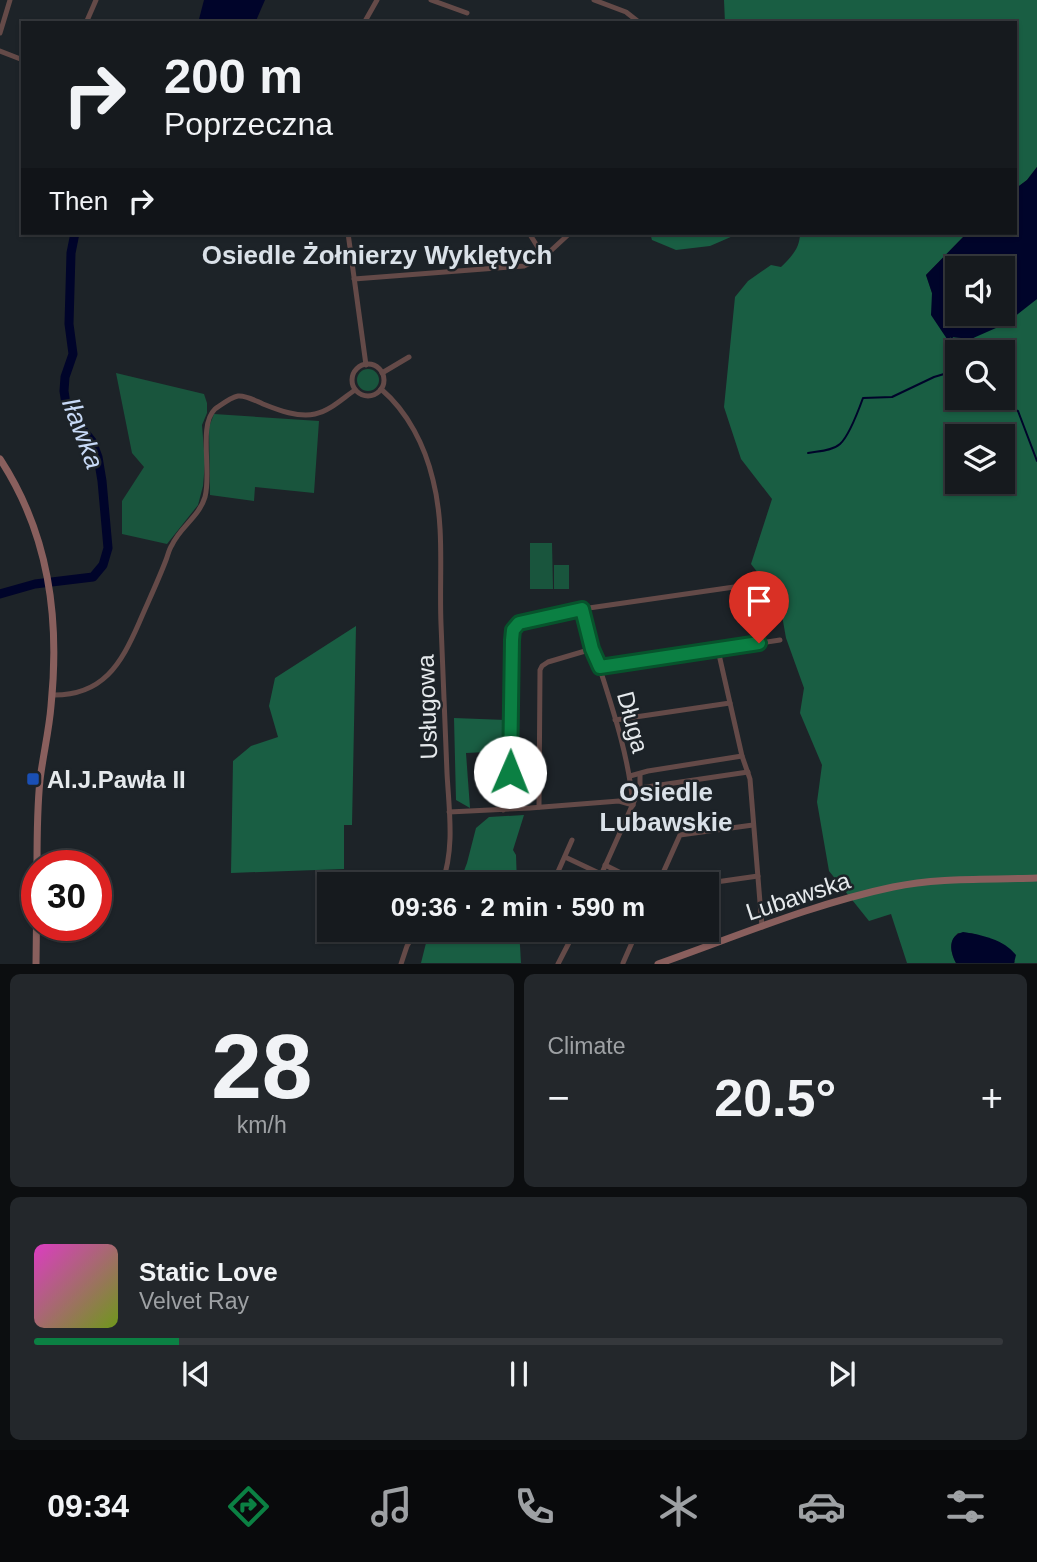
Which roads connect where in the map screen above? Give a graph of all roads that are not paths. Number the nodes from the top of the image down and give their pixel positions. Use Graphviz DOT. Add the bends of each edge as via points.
graph roads {
  1 [pos="10,0"];
  2 [pos="96,0"];
  3 [pos="377,0"];
  4 [pos="430,0"];
  5 [pos="594,0"];
  6 [pos="467,13"];
  7 [pos="87,21"];
  8 [pos="365,21"];
  9 [pos="637,21"];
  10 [pos="0,33"];
  11 [pos="0,51"];
  12 [pos="21,59"];
  13 [pos="348,235"];
  14 [pos="530,235"];
  15 [pos="568,235"];
  16 [pos="544,257"];
  17 [pos="354,278"];
  18 [pos="409,357"];
  19 [pos="366,365"];
  20 [pos="382,373"];
  21 [pos="381,389"];
  22 [pos="355,390"];
  23 [pos="0,459"];
  24 [pos="748,585"];
  25 [pos="582,609"];
  26 [pos="780,640"];
  27 [pos="592,649"];
  28 [pos="718,650"];
  29 [pos="600,667"];
  30 [pos="52,695"];
  31 [pos="730,704"];
  32 [pos="615,720"];
  33 [pos="742,757"];
  34 [pos="748,772"];
  35 [pos="640,774"];
  36 [pos="630,776"];
  37 [pos="640,788"];
  38 [pos="633,804"];
  39 [pos="539,807"];
  40 [pos="503,810"];
  41 [pos="449,812"];
  42 [pos="753,825"];
  43 [pos="572,840"];
  44 [pos="38,850"];
  45 [pos="565,857"];
  46 [pos="605,866"];
  47 [pos="445,872"];
  48 [pos="558,872"];
  49 [pos="597,872"];
  50 [pos="602,872"];
  51 [pos="618,872"];
  52 [pos="663,872"];
  53 [pos="758,876"];
  54 [pos="1037,878"];
  55 [pos="719,882"];
  56 [pos="760,931"];
  57 [pos="36,941"];
  58 [pos="409,942"];
  59 [pos="569,942"];
  60 [pos="632,942"];
  61 [pos="622,963"];
  62 [pos="36,964"];
  63 [pos="401,964"];
  64 [pos="558,964"];
  65 [pos="658,964"];
  66 [pos="672,964"];
  1 -- 10 [label="street"];
  2 -- 7 [label="street"];
  3 -- 8 [label="street"];
  4 -- 6 [label="street"];
  5 -- 9 [label="street"];
  11 -- 12 [label="street"];
  13 -- 17 [label="street"];
  14 -- 16 [label="street"];
  15 -- 16 [label="street"];
  16 -- 17 [label="street" via="524,266"];
  17 -- 19 [label="street"];
  18 -- 20 [label="street"];
  19 -- 20 [label="street"];
  19 -- 22 [label="street" via="353,376"];
  20 -- 21 [label="street"];
  21 -- 22 [label="street" via="369,396"];
  21 -- 41 [label="street, Usługowa" via="400,407 421,445 439,516"];
  22 -- 30 [label="street" via="314,415 238,396 212,412 205,432 204,501 172,545 125,653 99,682 79,692"];
  23 -- 30 [label="main road" via="33,524 49,580"];
  24 -- 25 [label="street"];
  25 -- 27 [label="street, Długa"];
  25 -- 40 [label="street" via="525,621 513,630 509,794"];
  26 -- 28 [label="street"];
  27 -- 29 [label="street, Długa"];
  27 -- 39 [label="street" via="548,662 540,670"];
  28 -- 29 [label="street"];
  28 -- 31 [label="street"];
  29 -- 32 [label="street, Długa"];
  30 -- 44 [label="main road" via="40,780"];
  31 -- 32 [label="street"];
  31 -- 33 [label="street"];
  32 -- 36 [label="street, Długa"];
  33 -- 34 [label="street"];
  33 -- 35 [label="street"];
  34 -- 37 [label="street"];
  34 -- 42 [label="street"];
  35 -- 36 [label="street"];
  35 -- 37 [label="street, Długa"];
  36 -- 38 [label="street, Długa"];
  37 -- 38 [label="street, Długa"];
  38 -- 39 [label="street"];
  38 -- 46 [label="street, Długa"];
  39 -- 40 [label="street"];
  40 -- 41 [label="street"];
  41 -- 47 [label="street, Usługowa" via="450,852"];
  42 -- 52 [label="street" via="680,835"];
  42 -- 53 [label="street"];
  43 -- 45 [label="street"];
  45 -- 48 [label="street"];
  45 -- 49 [label="street"];
  46 -- 50 [label="street, Długa"];
  46 -- 51 [label="street"];
  53 -- 55 [label="street"];
  53 -- 56 [label="street"];
  54 -- 56 [label="main road, Lubawska" via="892,887"];
  56 -- 65 [label="main road, Lubawska"];
  56 -- 66 [label="main road, Lubawska"];
  57 -- 62 [label="main road"];
  58 -- 63 [label="street"];
  59 -- 64 [label="street"];
  60 -- 61 [label="street"];
}
